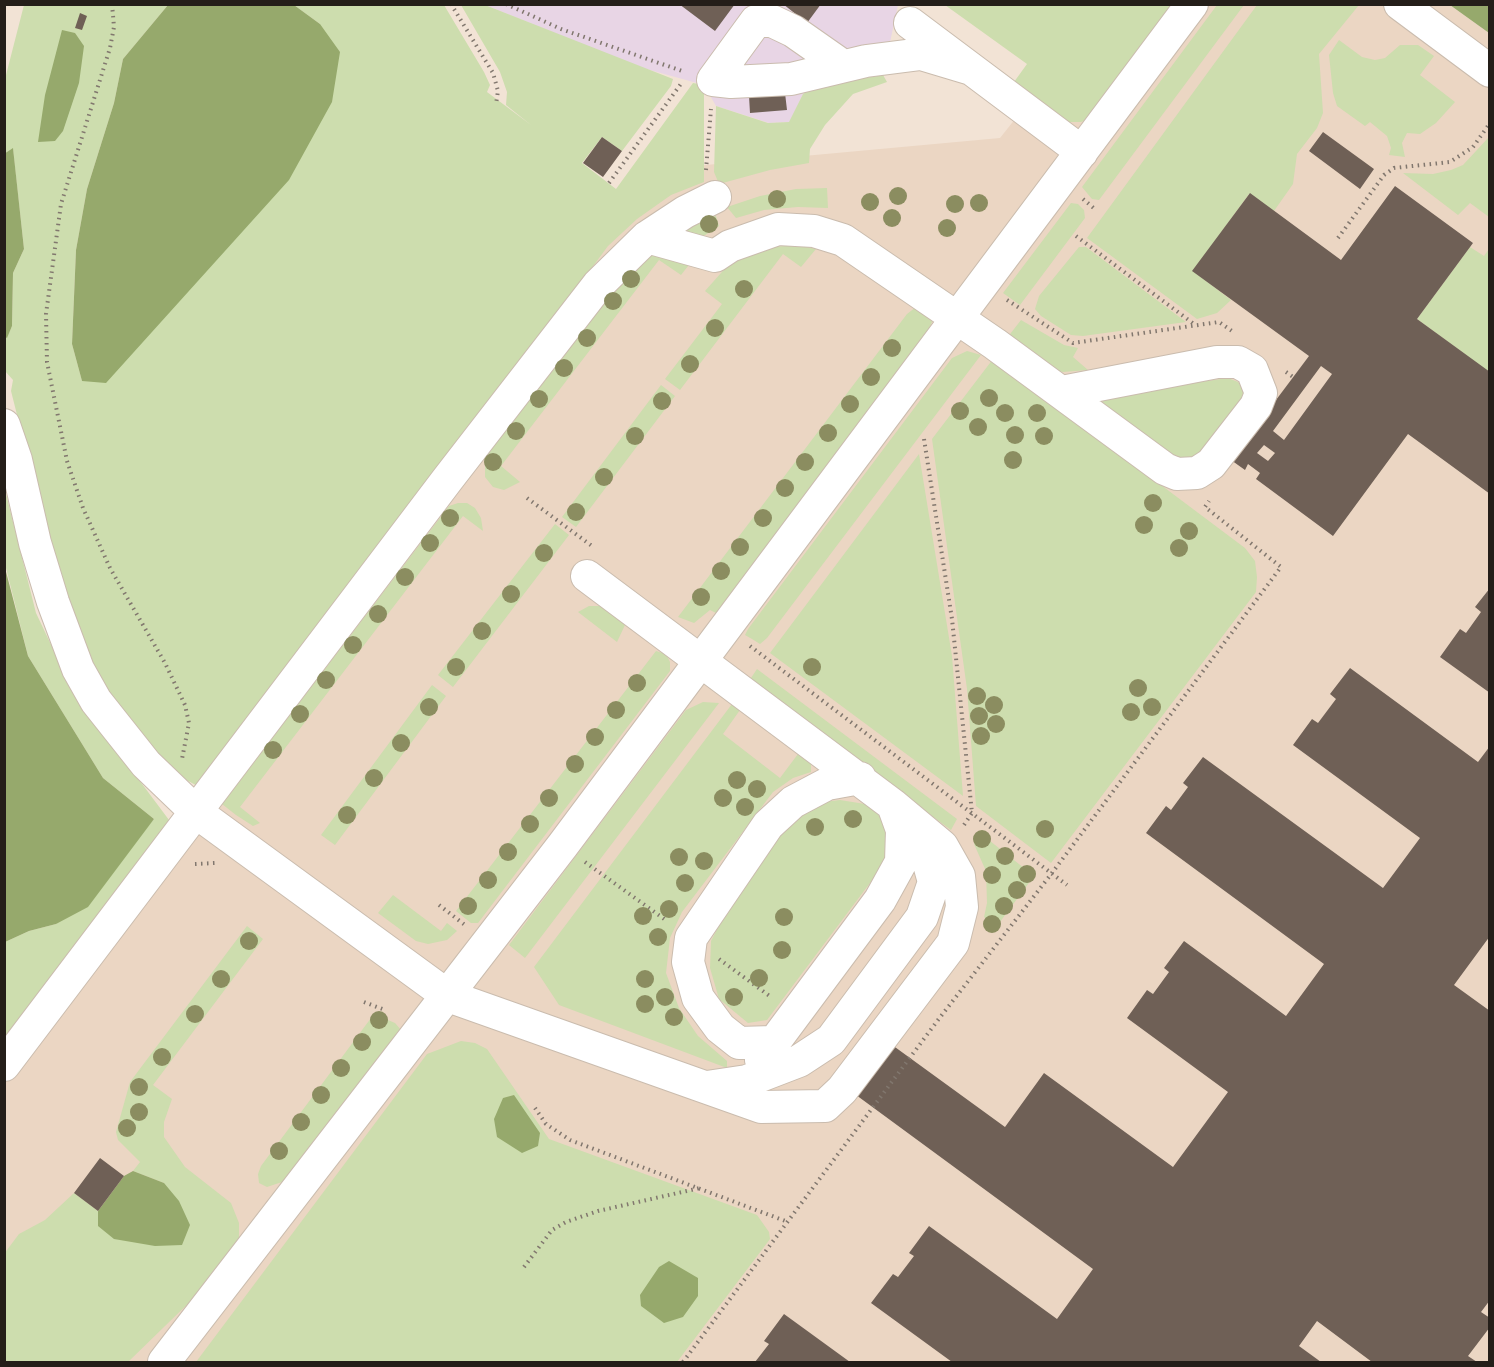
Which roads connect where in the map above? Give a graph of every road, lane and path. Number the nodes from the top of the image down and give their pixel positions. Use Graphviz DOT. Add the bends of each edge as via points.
graph roads {
  1 [pos="112,4"];
  2 [pos="451,4"];
  3 [pos="506,4"];
  4 [pos="1192,4"];
  5 [pos="1400,4"];
  6 [pos="910,22"];
  7 [pos="843,66"];
  8 [pos="971,69"];
  9 [pos="1490,72"];
  10 [pos="701,76"];
  11 [pos="496,104"];
  12 [pos="1490,123"];
  13 [pos="1082,152"];
  14 [pos="609,183"];
  15 [pos="1078,196"];
  16 [pos="715,197"];
  17 [pos="1096,210"];
  18 [pos="1076,236"];
  19 [pos="647,237"];
  20 [pos="1338,238"];
  21 [pos="1002,296"];
  22 [pos="957,319"];
  23 [pos="1195,324"];
  24 [pos="1238,336"];
  25 [pos="1284,370"];
  26 [pos="1293,377"];
  27 [pos="1062,392"];
  28 [pos="4,425"];
  29 [pos="924,438"];
  30 [pos="527,498"];
  31 [pos="1205,507"];
  32 [pos="590,562"];
  33 [pos="726,628"];
  34 [pos="700,663"];
  35 [pos="860,778"];
  36 [pos="166,783"];
  37 [pos="892,805"];
  38 [pos="196,812"];
  39 [pos="972,813"];
  40 [pos="917,824"];
  41 [pos="960,830"];
  42 [pos="168,849"];
  43 [pos="221,862"];
  44 [pos="1052,873"];
  45 [pos="1067,885"];
  46 [pos="439,904"];
  47 [pos="468,927"];
  48 [pos="969,971"];
  49 [pos="967,981"];
  50 [pos="448,996"];
  51 [pos="364,1002"];
  52 [pos="385,1010"];
  53 [pos="773,1042"];
  54 [pos="4,1065"];
  55 [pos="747,1081"];
  56 [pos="703,1088"];
  57 [pos="535,1108"];
  58 [pos="701,1188"];
  59 [pos="788,1222"];
  60 [pos="524,1267"];
  61 [pos="164,1362"];
  62 [pos="683,1362"];
  1 -- 36 [label="path" via="114,27 110,48 61,204 46,314 47,362 67,461 83,508 110,568 185,705 189,723 187,742 182,759"];
  2 -- 11 [label="path" via="493,73 498,91"];
  3 -- 10 [label="path" via="561,28"];
  4 -- 13 [label="street"];
  5 -- 9 [label="street"];
  6 -- 8 [label="street"];
  7 -- 8 [label="street" via="921,54"];
  7 -- 10 [label="street" via="791,79 731,82"];
  7 -- 10 [label="street" via="794,31 772,21 756,21"];
  8 -- 13 [label="street"];
  10 -- 14 [label="path"];
  10 -- 16 [label="path" via="706,172"];
  12 -- 20 [label="path" via="1473,147 1450,162 1394,168"];
  13 -- 22 [label="street"];
  15 -- 17 [label="path"];
  16 -- 19 [label="street"];
  18 -- 23 [label="path"];
  19 -- 22 [label="street" via="715,256 730,246 778,229 814,231 843,240"];
  19 -- 38 [label="street" via="598,285"];
  21 -- 23 [label="path" via="1073,343"];
  22 -- 27 [label="street"];
  22 -- 33 [label="street"];
  23 -- 24 [label="path" via="1219,322"];
  25 -- 26 [label="path"];
  27 -- 27 [label="street" via="1238,362 1252,370 1261,393 1256,406 1211,464 1197,473 1177,474"];
  28 -- 36 [label="street" via="52,602 78,669 96,700 146,764"];
  29 -- 39 [label="path" via="952,619"];
  30 -- 32 [label="path"];
  31 -- 44 [label="path" via="1281,567"];
  32 -- 34 [label="street"];
  33 -- 34 [label="street"];
  33 -- 39 [label="path"];
  34 -- 35 [label="street"];
  34 -- 50 [label="street"];
  35 -- 37 [label="street"];
  35 -- 53 [label="street" via="827,784 793,801 768,825 691,938 688,962 698,998 720,1028 739,1044"];
  36 -- 38 [label="street"];
  37 -- 40 [label="street"];
  37 -- 53 [label="street" via="903,830 901,862 868,917"];
  38 -- 42 [label="street"];
  38 -- 50 [label="street"];
  39 -- 41 [label="path"];
  39 -- 44 [label="path"];
  40 -- 55 [label="street" via="934,882 922,918 831,1040 799,1061"];
  40 -- 56 [label="street" via="942,846 959,876 962,908 953,943 842,1090 825,1106 761,1107"];
  42 -- 43 [label="path" via="189,864"];
  42 -- 54 [label="street"];
  44 -- 45 [label="path"];
  44 -- 49 [label="path"];
  46 -- 47 [label="path"];
  48 -- 49 [label="path"];
  49 -- 59 [label="path"];
  50 -- 56 [label="street"];
  50 -- 61 [label="street"];
  51 -- 52 [label="path"];
  53 -- 55 [label="street"];
  55 -- 56 [label="street"];
  57 -- 58 [label="path" via="546,1124 564,1137"];
  58 -- 59 [label="path"];
  58 -- 60 [label="path" via="566,1222 552,1230"];
  59 -- 62 [label="path"];
}
